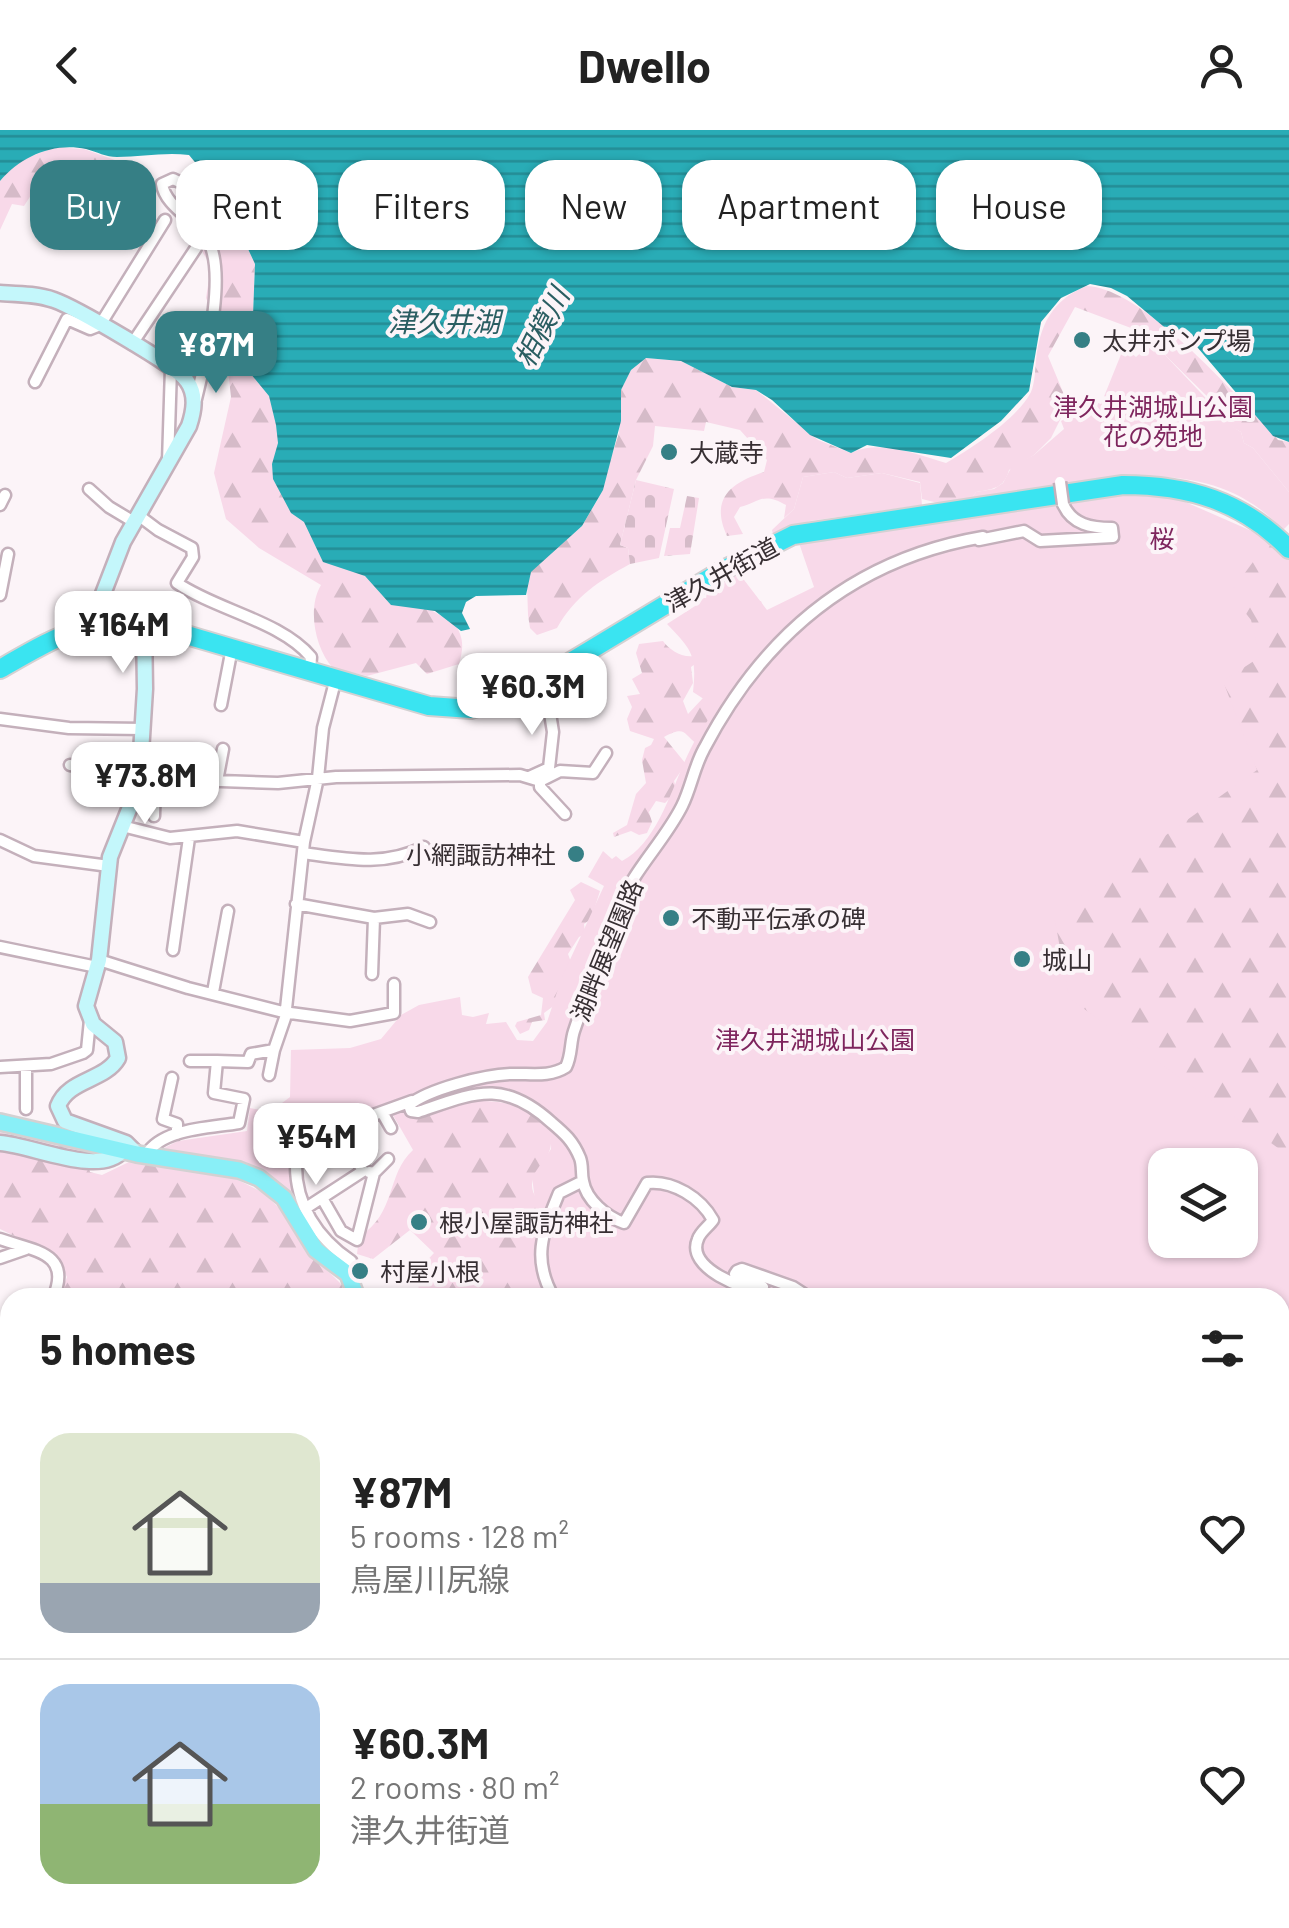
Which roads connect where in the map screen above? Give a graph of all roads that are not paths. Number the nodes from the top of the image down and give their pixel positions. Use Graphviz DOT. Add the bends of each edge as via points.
graph roads {
  1 [pos="176,180"];
  2 [pos="176,206"];
  3 [pos="165,220"];
  4 [pos="195,250"];
  5 [pos="212,250"];
  6 [pos="0,292"];
  7 [pos="100,325"];
  8 [pos="132,344"];
  9 [pos="171,368"];
  10 [pos="35,382"];
  11 [pos="194,410"];
  12 [pos="168,463"];
  13 [pos="1060,479"];
  14 [pos="88,489"];
  15 [pos="136,518"];
  16 [pos="1289,549"];
  17 [pos="8,554"];
  18 [pos="2,572"];
  19 [pos="0,595"];
  20 [pos="91,624"];
  21 [pos="144,624"];
  22 [pos="232,648"];
  23 [pos="0,669"];
  24 [pos="310,671"];
  25 [pos="336,678"];
  26 [pos="221,706"];
  27 [pos="550,707"];
  28 [pos="0,719"];
  29 [pos="144,730"];
  30 [pos="223,748"];
  31 [pos="606,753"];
  32 [pos="70,765"];
  33 [pos="138,776"];
  34 [pos="318,778"];
  35 [pos="156,779"];
  36 [pos="534,779"];
  37 [pos="217,781"];
  38 [pos="564,814"];
  39 [pos="154,816"];
  40 [pos="122,826"];
  41 [pos="190,838"];
  42 [pos="0,840"];
  43 [pos="304,847"];
  44 [pos="424,847"];
  45 [pos="108,866"];
  46 [pos="296,904"];
  47 [pos="228,911"];
  48 [pos="374,918"];
  49 [pos="430,922"];
  50 [pos="0,947"];
  51 [pos="174,950"];
  52 [pos="98,963"];
  53 [pos="372,974"];
  54 [pos="394,984"];
  55 [pos="214,992"];
  56 [pos="283,1012"];
  57 [pos="90,1020"];
  58 [pos="274,1050"];
  59 [pos="190,1061"];
  60 [pos="216,1061"];
  61 [pos="26,1066"];
  62 [pos="0,1067"];
  63 [pos="270,1075"];
  64 [pos="172,1078"];
  65 [pos="410,1102"];
  66 [pos="26,1109"];
  67 [pos="386,1112"];
  68 [pos="203,1113"];
  69 [pos="0,1122"];
  70 [pos="391,1128"];
  71 [pos="199,1130"];
  72 [pos="177,1134"];
  73 [pos="342,1135"];
  74 [pos="0,1143"];
  75 [pos="135,1153"];
  76 [pos="388,1160"];
  77 [pos="369,1172"];
  78 [pos="583,1181"];
  79 [pos="322,1198"];
  80 [pos="306,1208"];
  81 [pos="0,1240"];
  82 [pos="26,1248"];
  83 [pos="0,1258"];
  84 [pos="348,1274"];
  85 [pos="57,1288"];
  86 [pos="353,1288"];
  87 [pos="549,1288"];
  88 [pos="752,1288"];
  89 [pos="765,1288"];
  90 [pos="792,1288"];
  1 -- 2 [label="street" via="162,184"];
  3 -- 7 [label="street"];
  4 -- 8 [label="street"];
  5 -- 11 [label="street" via="212,311"];
  6 -- 7 [label="street" via="54,300"];
  7 -- 8 [label="street"];
  7 -- 10 [label="street" via="90,329 67,319"];
  8 -- 9 [label="street"];
  9 -- 11 [label="street" via="189,384"];
  9 -- 12 [label="street"];
  11 -- 12 [label="street"];
  12 -- 15 [label="street"];
  13 -- 65 [label="street, 湖畔展望園路, bridge" via="1072,518 1112,528 1110,540 1040,542 1024,532 918,551 848,585 772,647 714,731 682,806 619,905 566,1067 550,1074 497,1075"];
  14 -- 15 [label="street"];
  15 -- 20 [label="street"];
  15 -- 24 [label="street" via="192,548 177,583 303,647"];
  16 -- 25 [label="highway, 津久井街道" via="1255,519 1210,496 1123,486 793,535 521,693 483,707 440,708"];
  17 -- 18 [label="street"];
  18 -- 19 [label="street"];
  20 -- 21 [label="highway, 津久井街道"];
  20 -- 23 [label="highway, 津久井街道"];
  21 -- 22 [label="highway, 津久井街道"];
  21 -- 29 [label="street"];
  22 -- 24 [label="highway, 津久井街道"];
  22 -- 26 [label="street"];
  24 -- 25 [label="highway, 津久井街道"];
  25 -- 34 [label="street"];
  27 -- 36 [label="street" via="550,768"];
  28 -- 29 [label="street"];
  29 -- 33 [label="street"];
  30 -- 37 [label="street"];
  31 -- 36 [label="street" via="593,773 560,771"];
  32 -- 33 [label="street"];
  33 -- 35 [label="street"];
  33 -- 40 [label="street"];
  34 -- 36 [label="street"];
  34 -- 37 [label="street"];
  34 -- 43 [label="street"];
  35 -- 37 [label="street"];
  35 -- 39 [label="street"];
  36 -- 38 [label="street"];
  40 -- 41 [label="street"];
  40 -- 45 [label="street"];
  41 -- 43 [label="street" via="237,831"];
  41 -- 51 [label="street"];
  42 -- 45 [label="street" via="34,856"];
  43 -- 44 [label="street" via="376,860"];
  43 -- 46 [label="street"];
  45 -- 52 [label="street"];
  46 -- 48 [label="street"];
  46 -- 56 [label="street"];
  47 -- 55 [label="street"];
  48 -- 49 [label="street" via="408,914"];
  48 -- 53 [label="street"];
  50 -- 52 [label="street"];
  52 -- 55 [label="street"];
  52 -- 57 [label="street" via="87,1004"];
  54 -- 56 [label="street" via="394,1014 350,1021"];
  55 -- 56 [label="street"];
  56 -- 58 [label="street"];
  57 -- 61 [label="street" via="83,1053"];
  57 -- 75 [label="street" via="114,1041 118,1058 61,1097 60,1114"];
  58 -- 60 [label="street" via="251,1054 248,1062"];
  58 -- 63 [label="street"];
  59 -- 60 [label="street"];
  60 -- 71 [label="street" via="214,1093 244,1099 239,1124"];
  61 -- 62 [label="street"];
  61 -- 66 [label="street"];
  64 -- 72 [label="street" via="164,1119 177,1124"];
  65 -- 67 [label="street"];
  65 -- 78 [label="street" via="418,1112 472,1093 515,1096 572,1140"];
  67 -- 70 [label="street"];
  67 -- 73 [label="street"];
  68 -- 71 [label="street"];
  69 -- 75 [label="main road"];
  71 -- 72 [label="street"];
  72 -- 75 [label="street"];
  73 -- 77 [label="street"];
  73 -- 80 [label="street" via="296,1162 296,1188"];
  74 -- 75 [label="street" via="97,1162"];
  75 -- 84 [label="main road" via="260,1178 289,1204 316,1250"];
  76 -- 77 [label="street"];
  77 -- 79 [label="street"];
  77 -- 79 [label="street" via="357,1240 341,1231"];
  78 -- 87 [label="street" via="560,1193 540,1244"];
  78 -- 88 [label="street" via="594,1202 624,1223 648,1183 686,1189 712,1216 696,1240 696,1254 727,1282"];
  79 -- 80 [label="street"];
  80 -- 84 [label="street" via="326,1242 351,1261"];
  81 -- 82 [label="street"];
  82 -- 83 [label="street"];
  82 -- 85 [label="street" via="58,1266"];
  84 -- 86 [label="main road"];
  89 -- 90 [label="street" via="735,1274 742,1268"];
}
